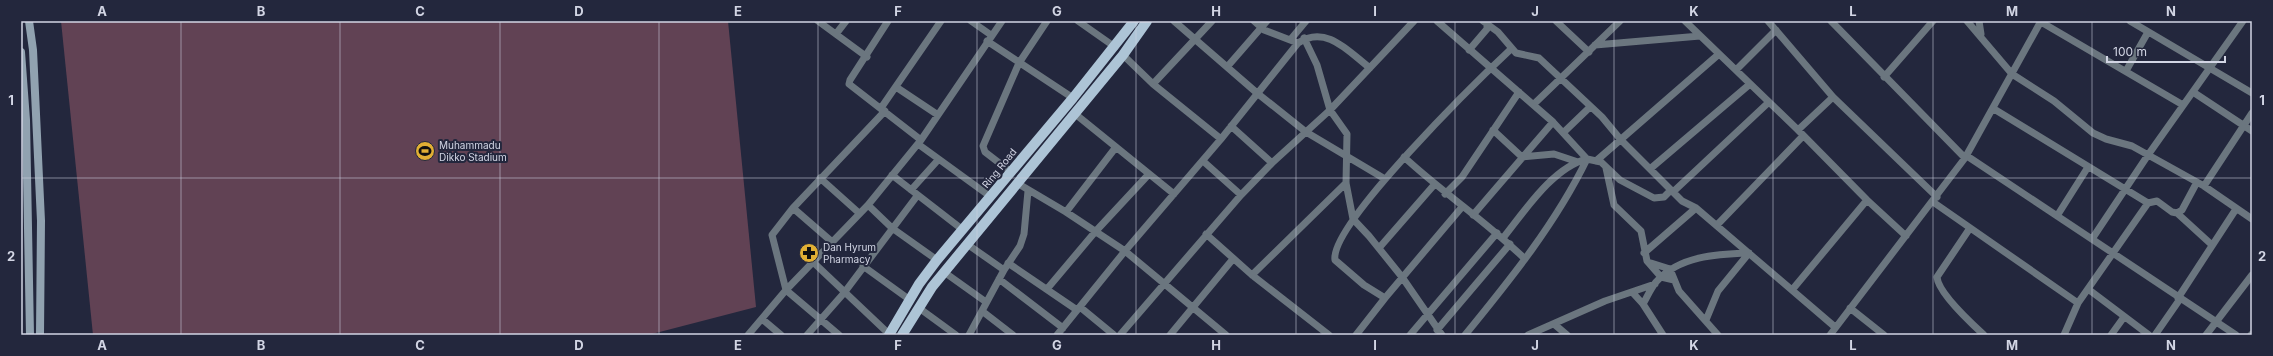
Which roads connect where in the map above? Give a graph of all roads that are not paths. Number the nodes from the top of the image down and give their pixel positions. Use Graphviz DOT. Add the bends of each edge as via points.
graph roads {
  1 [pos="29,21"];
  2 [pos="818,21"];
  3 [pos="846,21"];
  4 [pos="888,21"];
  5 [pos="941,21"];
  6 [pos="971,21"];
  7 [pos="1002,21"];
  8 [pos="1047,21"];
  9 [pos="1078,21"];
  10 [pos="1134,21"];
  11 [pos="1147,21"];
  12 [pos="1174,21"];
  13 [pos="1212,21"];
  14 [pos="1254,21"];
  15 [pos="1267,21"];
  16 [pos="1306,21"];
  17 [pos="1414,21"];
  18 [pos="1437,21"];
  19 [pos="1556,21"];
  20 [pos="1685,21"];
  21 [pos="1768,21"];
  22 [pos="1831,21"];
  23 [pos="1933,21"];
  24 [pos="1967,21"];
  25 [pos="1979,21"];
  26 [pos="2130,21"];
  27 [pos="2243,21"];
  28 [pos="1618,22"];
  29 [pos="2041,22"];
  30 [pos="1485,23"];
  31 [pos="1262,28"];
  32 [pos="1776,30"];
  33 [pos="2148,32"];
  34 [pos="836,34"];
  35 [pos="1700,36"];
  36 [pos="989,38"];
  37 [pos="1291,38"];
  38 [pos="1983,39"];
  39 [pos="1194,40"];
  40 [pos="1301,40"];
  41 [pos="1595,45"];
  42 [pos="1115,46"];
  43 [pos="1511,49"];
  44 [pos="1469,50"];
  45 [pos="1589,52"];
  46 [pos="21,54"];
  47 [pos="1719,54"];
  48 [pos="1122,56"];
  49 [pos="867,57"];
  50 [pos="1019,63"];
  51 [pos="1227,67"];
  52 [pos="1370,68"];
  53 [pos="2210,68"];
  54 [pos="1490,69"];
  55 [pos="1736,70"];
  56 [pos="2126,71"];
  57 [pos="2012,74"];
  58 [pos="1884,77"];
  59 [pos="1561,78"];
  60 [pos="1153,84"];
  61 [pos="1750,84"];
  62 [pos="896,87"];
  63 [pos="1519,92"];
  64 [pos="2193,92"];
  65 [pos="1257,93"];
  66 [pos="2252,93"];
  67 [pos="1833,97"];
  68 [pos="1073,98"];
  69 [pos="1769,102"];
  70 [pos="1534,104"];
  71 [pos="2183,106"];
  72 [pos="1590,107"];
  73 [pos="883,109"];
  74 [pos="1994,109"];
  75 [pos="1330,110"];
  76 [pos="1074,113"];
  77 [pos="2252,113"];
  78 [pos="938,115"];
  79 [pos="1553,122"];
  80 [pos="1231,126"];
  81 [pos="2244,126"];
  82 [pos="1492,130"];
  83 [pos="2252,131"];
  84 [pos="1306,132"];
  85 [pos="1564,132"];
  86 [pos="1801,133"];
  87 [pos="1221,139"];
  88 [pos="1621,140"];
  89 [pos="919,142"];
  90 [pos="1116,147"];
  91 [pos="2148,155"];
  92 [pos="1347,156"];
  93 [pos="1404,157"];
  94 [pos="1966,157"];
  95 [pos="1522,158"];
  96 [pos="1587,159"];
  97 [pos="938,160"];
  98 [pos="1203,161"];
  99 [pos="1596,161"];
  100 [pos="1578,162"];
  101 [pos="1272,163"];
  102 [pos="2088,167"];
  103 [pos="1606,168"];
  104 [pos="1650,169"];
  105 [pos="1011,172"];
  106 [pos="1149,174"];
  107 [pos="892,175"];
  108 [pos="820,178"];
  109 [pos="1384,179"];
  110 [pos="2197,182"];
  111 [pos="1017,183"];
  112 [pos="1346,183"];
  113 [pos="1434,184"];
  114 [pos="2204,186"];
  115 [pos="911,190"];
  116 [pos="1028,191"];
  117 [pos="1672,191"];
  118 [pos="2126,191"];
  119 [pos="1174,194"];
  120 [pos="1445,194"];
  121 [pos="1241,195"];
  122 [pos="917,196"];
  123 [pos="991,197"];
  124 [pos="1867,200"];
  125 [pos="1935,200"];
  126 [pos="2148,203"];
  127 [pos="868,205"];
  128 [pos="1462,207"];
  129 [pos="793,208"];
  130 [pos="1696,208"];
  131 [pos="2236,209"];
  132 [pos="1066,212"];
  133 [pos="859,213"];
  134 [pos="2177,213"];
  135 [pos="1473,215"];
  136 [pos="2057,216"];
  137 [pos="2252,219"];
  138 [pos="1353,220"];
  139 [pos="1717,225"];
  140 [pos="892,228"];
  141 [pos="1970,228"];
  142 [pos="963,230"];
  143 [pos="1095,232"];
  144 [pos="1497,233"];
  145 [pos="1206,234"];
  146 [pos="1906,236"];
  147 [pos="1503,238"];
  148 [pos="2092,239"];
  149 [pos="832,241"];
  150 [pos="967,244"];
  151 [pos="1510,244"];
  152 [pos="2212,245"];
  153 [pos="1379,248"];
  154 [pos="1125,252"];
  155 [pos="1644,253"];
  156 [pos="1749,253"];
  157 [pos="2114,254"];
  158 [pos="1233,259"];
  159 [pos="1525,259"];
  160 [pos="937,260"];
  161 [pos="1647,260"];
  162 [pos="813,262"];
  163 [pos="1008,263"];
  164 [pos="863,266"];
  165 [pos="1670,269"];
  166 [pos="1004,270"];
  167 [pos="944,272"];
  168 [pos="1252,275"];
  169 [pos="2252,275"];
  170 [pos="1402,277"];
  171 [pos="1661,277"];
  172 [pos="999,280"];
  173 [pos="1674,280"];
  174 [pos="1164,284"];
  175 [pos="1655,284"];
  176 [pos="1047,289"];
  177 [pos="2088,289"];
  178 [pos="786,290"];
  179 [pos="1792,290"];
  180 [pos="1632,292"];
  181 [pos="844,293"];
  182 [pos="1385,298"];
  183 [pos="2179,299"];
  184 [pos="910,300"];
  185 [pos="986,302"];
  186 [pos="2078,303"];
  187 [pos="1643,304"];
  188 [pos="1192,306"];
  189 [pos="919,308"];
  190 [pos="1078,308"];
  191 [pos="1850,308"];
  192 [pos="982,311"];
  193 [pos="1428,313"];
  194 [pos="2124,316"];
  195 [pos="762,319"];
  196 [pos="821,319"];
  197 [pos="1706,320"];
  198 [pos="2216,322"];
  199 [pos="1554,324"];
  200 [pos="1835,327"];
  201 [pos="1063,328"];
  202 [pos="1440,332"];
  203 [pos="30,335"];
  204 [pos="40,335"];
  205 [pos="748,335"];
  206 [pos="781,335"];
  207 [pos="807,335"];
  208 [pos="839,335"];
  209 [pos="889,335"];
  210 [pos="902,335"];
  211 [pos="956,335"];
  212 [pos="969,335"];
  213 [pos="1013,335"];
  214 [pos="1057,335"];
  215 [pos="1114,335"];
  216 [pos="1120,335"];
  217 [pos="1170,335"];
  218 [pos="1226,335"];
  219 [pos="1329,335"];
  220 [pos="1356,335"];
  221 [pos="1410,335"];
  222 [pos="1465,335"];
  223 [pos="1528,335"];
  224 [pos="1567,335"];
  225 [pos="1663,335"];
  226 [pos="1718,335"];
  227 [pos="1830,335"];
  228 [pos="1884,335"];
  229 [pos="1984,335"];
  230 [pos="2064,335"];
  231 [pos="2111,335"];
  232 [pos="2149,335"];
  233 [pos="2155,335"];
  234 [pos="2206,335"];
  235 [pos="2236,335"];
  1 -- 204 [label="main road" via="33,50 41,221"];
  2 -- 34 [label="street"];
  3 -- 34 [label="street"];
  4 -- 49 [label="street"];
  5 -- 62 [label="street"];
  6 -- 36 [label="street"];
  7 -- 36 [label="street"];
  8 -- 50 [label="street"];
  9 -- 42 [label="street"];
  10 -- 42 [label="main road, Ring Road"];
  11 -- 48 [label="main road"];
  12 -- 39 [label="street"];
  13 -- 39 [label="street"];
  14 -- 31 [label="street"];
  15 -- 31 [label="street"];
  16 -- 37 [label="street"];
  17 -- 52 [label="street"];
  18 -- 44 [label="street"];
  19 -- 45 [label="street"];
  20 -- 35 [label="street"];
  21 -- 32 [label="street"];
  22 -- 58 [label="street"];
  23 -- 58 [label="street"];
  24 -- 38 [label="street"];
  25 -- 38 [label="street" via="1978,26"];
  26 -- 33 [label="street"];
  27 -- 53 [label="street"];
  28 -- 41 [label="street"];
  29 -- 56 [label="street"];
  29 -- 57 [label="street"];
  30 -- 43 [label="street" via="1498,32"];
  30 -- 44 [label="street" via="1487,29"];
  31 -- 37 [label="street"];
  31 -- 51 [label="street"];
  32 -- 55 [label="street"];
  32 -- 67 [label="street"];
  33 -- 53 [label="street"];
  33 -- 56 [label="street"];
  34 -- 49 [label="street"];
  35 -- 41 [label="street"];
  35 -- 47 [label="street"];
  36 -- 50 [label="street"];
  36 -- 78 [label="street"];
  37 -- 40 [label="street"];
  38 -- 57 [label="street"];
  39 -- 51 [label="street"];
  39 -- 60 [label="street"];
  40 -- 52 [label="street" via="1313,36 1331,38"];
  40 -- 65 [label="street"];
  40 -- 75 [label="street" via="1317,65"];
  41 -- 45 [label="street"];
  42 -- 68 [label="main road, Ring Road"];
  43 -- 54 [label="street"];
  43 -- 59 [label="street" via="1529,57 1540,58"];
  44 -- 54 [label="street"];
  45 -- 59 [label="street"];
  46 -- 203 [label="main road" via="26,120"];
  47 -- 55 [label="street"];
  47 -- 88 [label="street"];
  48 -- 60 [label="street"];
  48 -- 76 [label="main road"];
  49 -- 73 [label="street" via="849,84"];
  50 -- 68 [label="street"];
  50 -- 105 [label="street" via="982,149"];
  51 -- 65 [label="street"];
  52 -- 75 [label="street"];
  53 -- 64 [label="street"];
  53 -- 66 [label="street"];
  54 -- 63 [label="street"];
  54 -- 93 [label="street"];
  55 -- 61 [label="street"];
  56 -- 71 [label="street"];
  57 -- 74 [label="street"];
  57 -- 91 [label="street" via="2054,101 2092,133 2132,146"];
  58 -- 94 [label="street"];
  59 -- 70 [label="street"];
  59 -- 72 [label="street"];
  60 -- 87 [label="street"];
  61 -- 69 [label="street"];
  61 -- 104 [label="street"];
  62 -- 73 [label="street"];
  62 -- 78 [label="street"];
  63 -- 70 [label="street"];
  63 -- 82 [label="street"];
  64 -- 71 [label="street"];
  64 -- 81 [label="street"];
  65 -- 80 [label="street"];
  65 -- 84 [label="street"];
  67 -- 86 [label="street"];
  67 -- 125 [label="street"];
  68 -- 105 [label="main road, Ring Road"];
  69 -- 86 [label="street"];
  69 -- 117 [label="street"];
  70 -- 79 [label="street"];
  71 -- 91 [label="street"];
  72 -- 85 [label="street"];
  72 -- 88 [label="street"];
  73 -- 89 [label="street"];
  73 -- 108 [label="street"];
  74 -- 94 [label="street"];
  74 -- 102 [label="street"];
  75 -- 84 [label="street"];
  75 -- 92 [label="street" via="1347,134"];
  76 -- 90 [label="street"];
  76 -- 111 [label="main road"];
  77 -- 81 [label="street"];
  78 -- 89 [label="street"];
  79 -- 85 [label="street"];
  79 -- 95 [label="street"];
  80 -- 87 [label="street"];
  80 -- 101 [label="street"];
  81 -- 83 [label="street"];
  81 -- 114 [label="street"];
  82 -- 95 [label="street"];
  82 -- 120 [label="street" via="1462,177"];
  84 -- 92 [label="street"];
  84 -- 101 [label="street"];
  85 -- 96 [label="street"];
  86 -- 124 [label="street"];
  86 -- 139 [label="street"];
  87 -- 98 [label="street"];
  88 -- 99 [label="street"];
  88 -- 104 [label="street"];
  89 -- 97 [label="street"];
  89 -- 107 [label="street"];
  90 -- 106 [label="street"];
  90 -- 132 [label="street"];
  91 -- 110 [label="street"];
  91 -- 118 [label="street"];
  92 -- 109 [label="street"];
  92 -- 112 [label="street"];
  93 -- 109 [label="street"];
  93 -- 113 [label="street"];
  94 -- 125 [label="street"];
  94 -- 136 [label="street"];
  95 -- 100 [label="street" via="1554,154"];
  95 -- 135 [label="street"];
  96 -- 99 [label="street"];
  96 -- 100 [label="street"];
  96 -- 159 [label="street" via="1563,204"];
  97 -- 115 [label="street"];
  97 -- 123 [label="street"];
  98 -- 119 [label="street"];
  98 -- 121 [label="street"];
  99 -- 103 [label="street"];
  100 -- 147 [label="street" via="1555,177"];
  101 -- 121 [label="street"];
  102 -- 118 [label="street"];
  102 -- 136 [label="street"];
  103 -- 117 [label="street" via="1620,180 1654,198 1664,197"];
  103 -- 155 [label="street" via="1614,205 1640,230"];
  104 -- 117 [label="street"];
  105 -- 123 [label="main road, Ring Road"];
  106 -- 119 [label="street"];
  106 -- 143 [label="street"];
  107 -- 115 [label="street"];
  107 -- 127 [label="street"];
  108 -- 129 [label="street"];
  108 -- 133 [label="street"];
  109 -- 138 [label="street"];
  110 -- 114 [label="street"];
  110 -- 134 [label="street" via="2182,210"];
  111 -- 116 [label="street"];
  111 -- 150 [label="main road"];
  112 -- 138 [label="street"];
  112 -- 168 [label="street"];
  113 -- 120 [label="street"];
  113 -- 153 [label="street"];
  114 -- 131 [label="street"];
  115 -- 122 [label="street"];
  116 -- 132 [label="street"];
  116 -- 163 [label="street" via="1024,234"];
  117 -- 130 [label="street" via="1682,201"];
  118 -- 126 [label="street"];
  118 -- 148 [label="street"];
  119 -- 154 [label="street"];
  120 -- 128 [label="street"];
  121 -- 145 [label="street"];
  122 -- 140 [label="street"];
  122 -- 142 [label="street"];
  123 -- 142 [label="main road, Ring Road"];
  124 -- 146 [label="street"];
  124 -- 179 [label="street"];
  125 -- 141 [label="street"];
  125 -- 146 [label="street"];
  126 -- 134 [label="street" via="2157,201"];
  126 -- 157 [label="street"];
  127 -- 133 [label="street"];
  127 -- 140 [label="street"];
  128 -- 135 [label="street"];
  128 -- 170 [label="street"];
  129 -- 149 [label="street"];
  129 -- 178 [label="street" via="772,235"];
  130 -- 139 [label="street"];
  130 -- 155 [label="street"];
  131 -- 137 [label="street"];
  131 -- 152 [label="street"];
  132 -- 143 [label="street"];
  133 -- 149 [label="street"];
  134 -- 152 [label="street"];
  135 -- 144 [label="street"];
  136 -- 148 [label="street"];
  138 -- 153 [label="street"];
  138 -- 182 [label="street" via="1336,250 1335,260 1364,285"];
  139 -- 156 [label="street"];
  140 -- 160 [label="street"];
  140 -- 164 [label="street"];
  141 -- 186 [label="street"];
  141 -- 229 [label="street" via="1937,277 1937,282 1952,302"];
  142 -- 160 [label="main road, Ring Road"];
  143 -- 154 [label="street"];
  143 -- 176 [label="street"];
  144 -- 147 [label="street"];
  144 -- 193 [label="street"];
  145 -- 158 [label="street"];
  145 -- 174 [label="street"];
  146 -- 191 [label="street"];
  147 -- 151 [label="street"];
  148 -- 157 [label="street"];
  149 -- 162 [label="street"];
  150 -- 166 [label="street"];
  150 -- 167 [label="main road"];
  151 -- 159 [label="street"];
  151 -- 202 [label="street"];
  152 -- 183 [label="street"];
  153 -- 170 [label="street"];
  154 -- 174 [label="street"];
  154 -- 190 [label="street"];
  155 -- 161 [label="street"];
  156 -- 165 [label="street" via="1719,254 1682,263"];
  156 -- 179 [label="street"];
  156 -- 197 [label="street" via="1718,291"];
  157 -- 177 [label="street"];
  157 -- 183 [label="street"];
  158 -- 168 [label="street"];
  158 -- 188 [label="street"];
  159 -- 222 [label="street"];
  160 -- 184 [label="main road, Ring Road"];
  161 -- 165 [label="street" via="1656,266"];
  161 -- 171 [label="street"];
  162 -- 178 [label="street"];
  162 -- 181 [label="street"];
  163 -- 166 [label="street"];
  163 -- 176 [label="street"];
  164 -- 181 [label="street"];
  164 -- 184 [label="street"];
  165 -- 171 [label="street"];
  165 -- 173 [label="street"];
  166 -- 172 [label="street"];
  167 -- 185 [label="street"];
  167 -- 189 [label="main road"];
  168 -- 219 [label="street"];
  169 -- 198 [label="street"];
  170 -- 182 [label="street"];
  170 -- 193 [label="street"];
  171 -- 173 [label="street"];
  171 -- 175 [label="street"];
  172 -- 185 [label="street"];
  172 -- 201 [label="street"];
  173 -- 197 [label="street" via="1679,291"];
  174 -- 188 [label="street"];
  174 -- 216 [label="street"];
  175 -- 180 [label="street"];
  175 -- 187 [label="street"];
  176 -- 190 [label="street"];
  177 -- 186 [label="street"];
  177 -- 194 [label="street"];
  178 -- 195 [label="street"];
  178 -- 196 [label="street"];
  179 -- 200 [label="street"];
  180 -- 187 [label="street"];
  180 -- 199 [label="street"];
  181 -- 196 [label="street"];
  181 -- 209 [label="street"];
  182 -- 220 [label="street"];
  183 -- 198 [label="street"];
  183 -- 233 [label="street"];
  184 -- 209 [label="main road, Ring Road"];
  185 -- 192 [label="street"];
  186 -- 230 [label="street"];
  187 -- 225 [label="street"];
  188 -- 217 [label="street"];
  188 -- 218 [label="street"];
  189 -- 210 [label="main road"];
  189 -- 211 [label="street"];
  190 -- 201 [label="street"];
  190 -- 215 [label="street"];
  191 -- 200 [label="street"];
  191 -- 228 [label="street"];
  192 -- 212 [label="street"];
  192 -- 213 [label="street"];
  193 -- 202 [label="street"];
  193 -- 221 [label="street"];
  194 -- 231 [label="street"];
  194 -- 232 [label="street"];
  195 -- 205 [label="street"];
  195 -- 206 [label="street"];
  196 -- 207 [label="street"];
  196 -- 208 [label="street"];
  197 -- 226 [label="street"];
  198 -- 234 [label="street"];
  198 -- 235 [label="street"];
  199 -- 223 [label="street"];
  199 -- 224 [label="street"];
  200 -- 227 [label="street"];
  201 -- 214 [label="street"];
}
